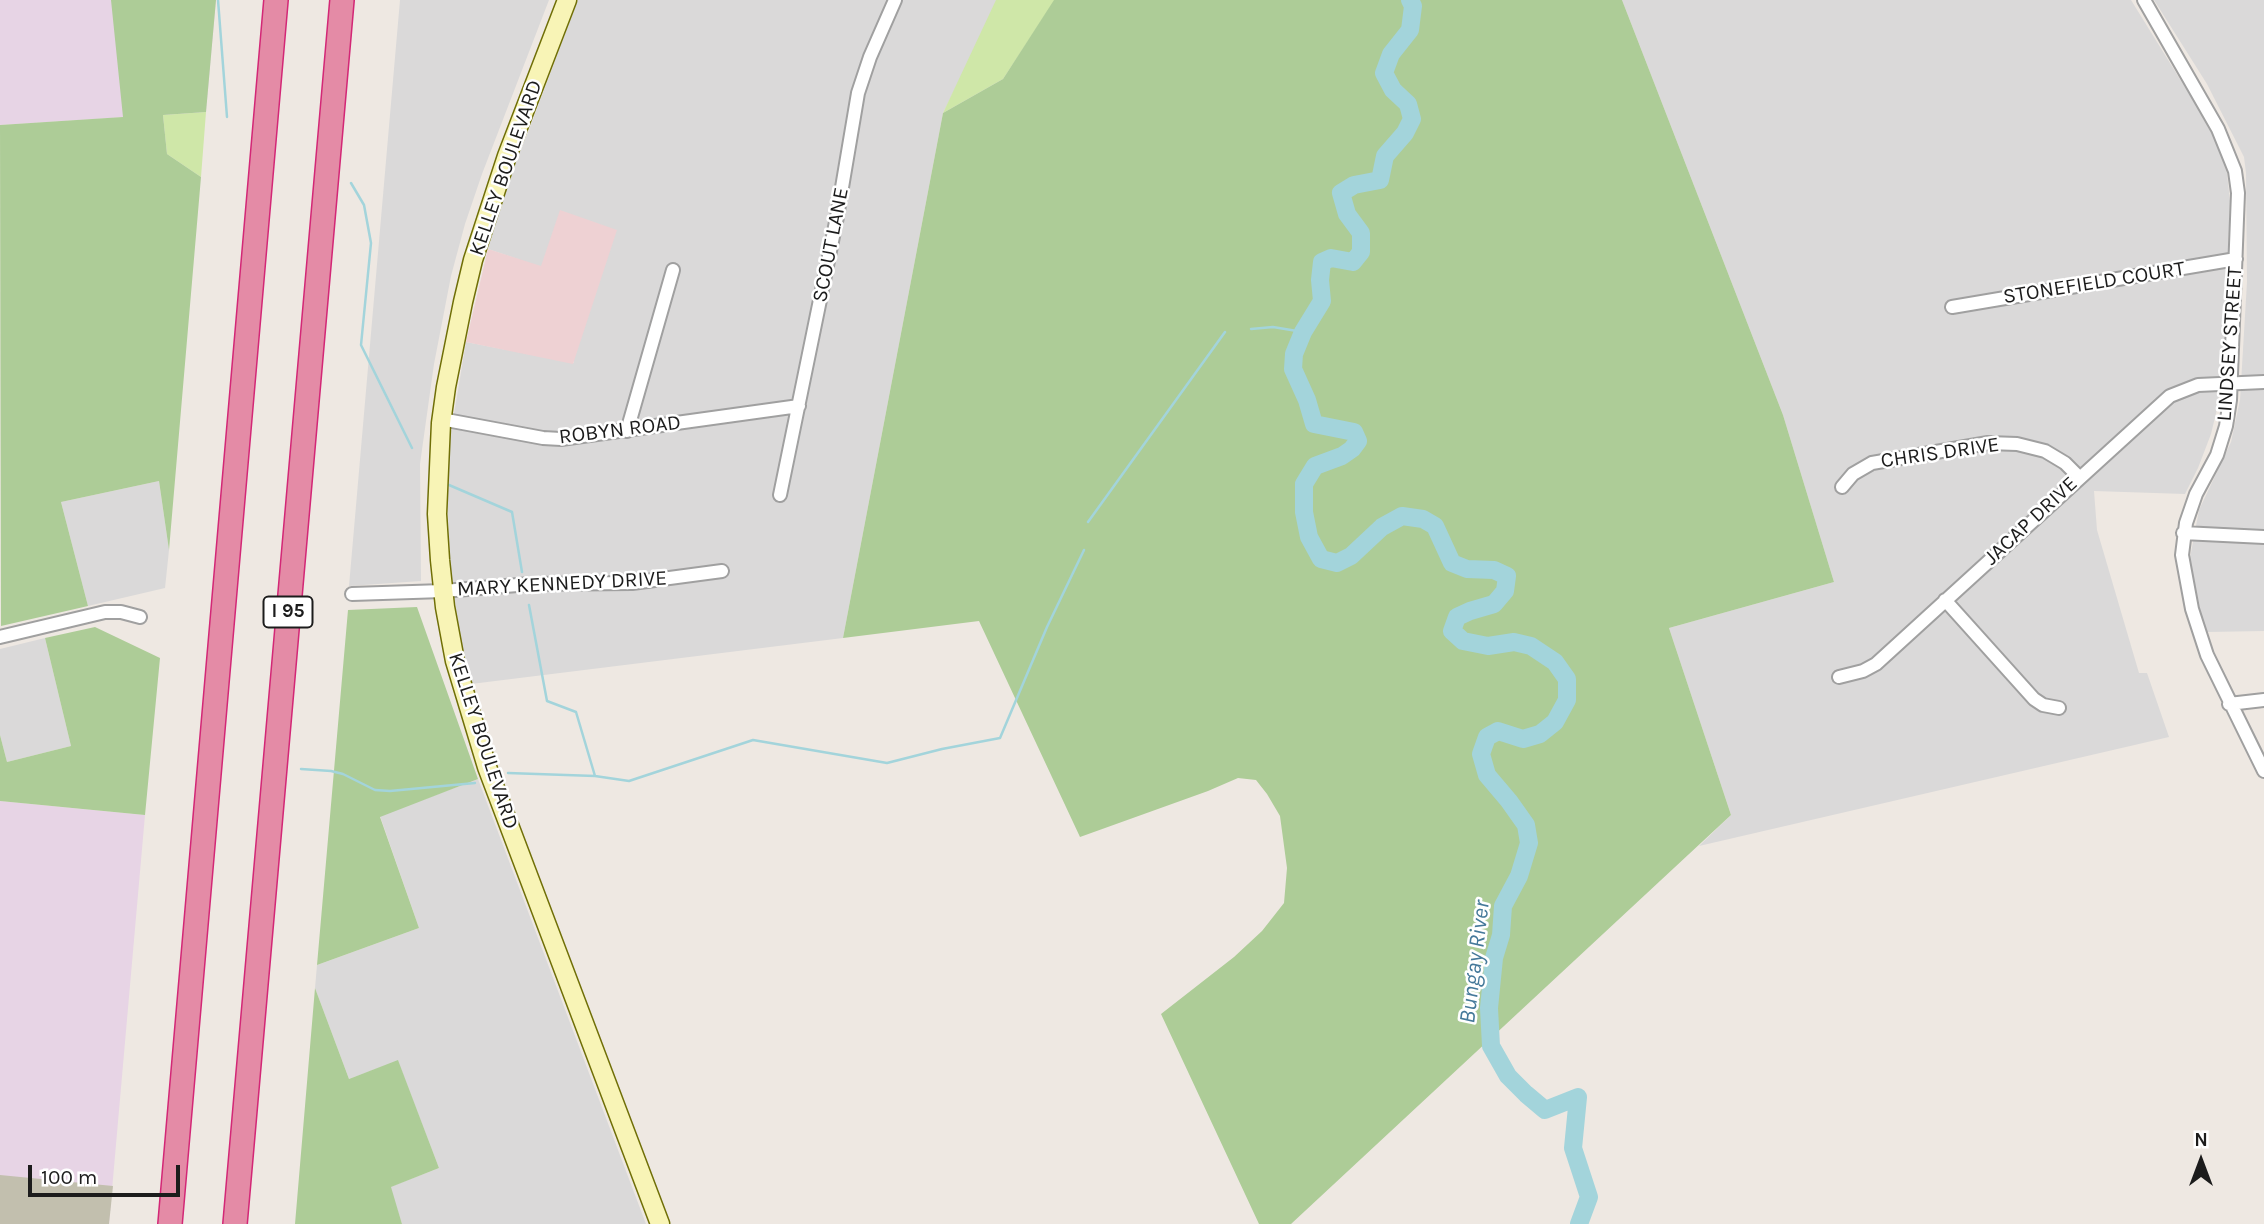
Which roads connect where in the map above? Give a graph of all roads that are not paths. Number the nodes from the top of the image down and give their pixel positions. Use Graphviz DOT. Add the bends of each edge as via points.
graph roads {
  1 [pos="276,0"];
  2 [pos="342,0"];
  3 [pos="567,0"];
  4 [pos="895,0"];
  5 [pos="2144,0"];
  6 [pos="2236,259"];
  7 [pos="673,270"];
  8 [pos="1952,307"];
  9 [pos="2264,382"];
  10 [pos="2231,384"];
  11 [pos="799,406"];
  12 [pos="442,419"];
  13 [pos="627,431"];
  14 [pos="2079,477"];
  15 [pos="1842,487"];
  16 [pos="780,495"];
  17 [pos="2183,533"];
  18 [pos="2264,537"];
  19 [pos="722,572"];
  20 [pos="443,592"];
  21 [pos="352,594"];
  22 [pos="1945,600"];
  23 [pos="140,617"];
  24 [pos="0,637"];
  25 [pos="1839,677"];
  26 [pos="2264,700"];
  27 [pos="2230,704"];
  28 [pos="2059,708"];
  29 [pos="2264,771"];
  30 [pos="170,1224"];
  31 [pos="235,1224"];
  32 [pos="660,1224"];
  1 -- 30 [label="highway"];
  2 -- 31 [label="highway, I 95"];
  3 -- 12 [label="main road, KELLEY BOULEVARD" via="473,260"];
  4 -- 11 [label="street, SCOUT LANE" via="858,93"];
  5 -- 6 [label="street, LINDSEY STREET" via="2218,130 2235,171"];
  6 -- 8 [label="street, STONEFIELD COURT"];
  6 -- 10 [label="street, LINDSEY STREET"];
  7 -- 13 [label="street"];
  9 -- 10 [label="street, JACAP DRIVE"];
  10 -- 14 [label="street, JACAP DRIVE" via="2178,391"];
  10 -- 17 [label="street, LINDSEY STREET" via="2217,454"];
  11 -- 13 [label="street, ROBYN ROAD"];
  11 -- 16 [label="street, SCOUT LANE"];
  12 -- 13 [label="street, ROBYN ROAD" via="543,438"];
  12 -- 20 [label="main road, KELLEY BOULEVARD" via="437,514"];
  14 -- 15 [label="street, CHRIS DRIVE" via="2045,451 1987,443 1872,463"];
  14 -- 22 [label="street, JACAP DRIVE"];
  17 -- 18 [label="street"];
  17 -- 27 [label="street, LINDSEY STREET" via="2183,563 2192,609"];
  19 -- 20 [label="street, MARY KENNEDY DRIVE" via="632,583 530,584"];
  20 -- 21 [label="street, MARY KENNEDY DRIVE"];
  20 -- 32 [label="main road, KELLEY BOULEVARD" via="455,661 487,767"];
  22 -- 25 [label="street, JACAP DRIVE" via="1870,668"];
  22 -- 28 [label="street" via="2034,699"];
  23 -- 24 [label="street" via="104,612"];
  26 -- 27 [label="street"];
  27 -- 29 [label="street, LINDSEY STREET"];
}
